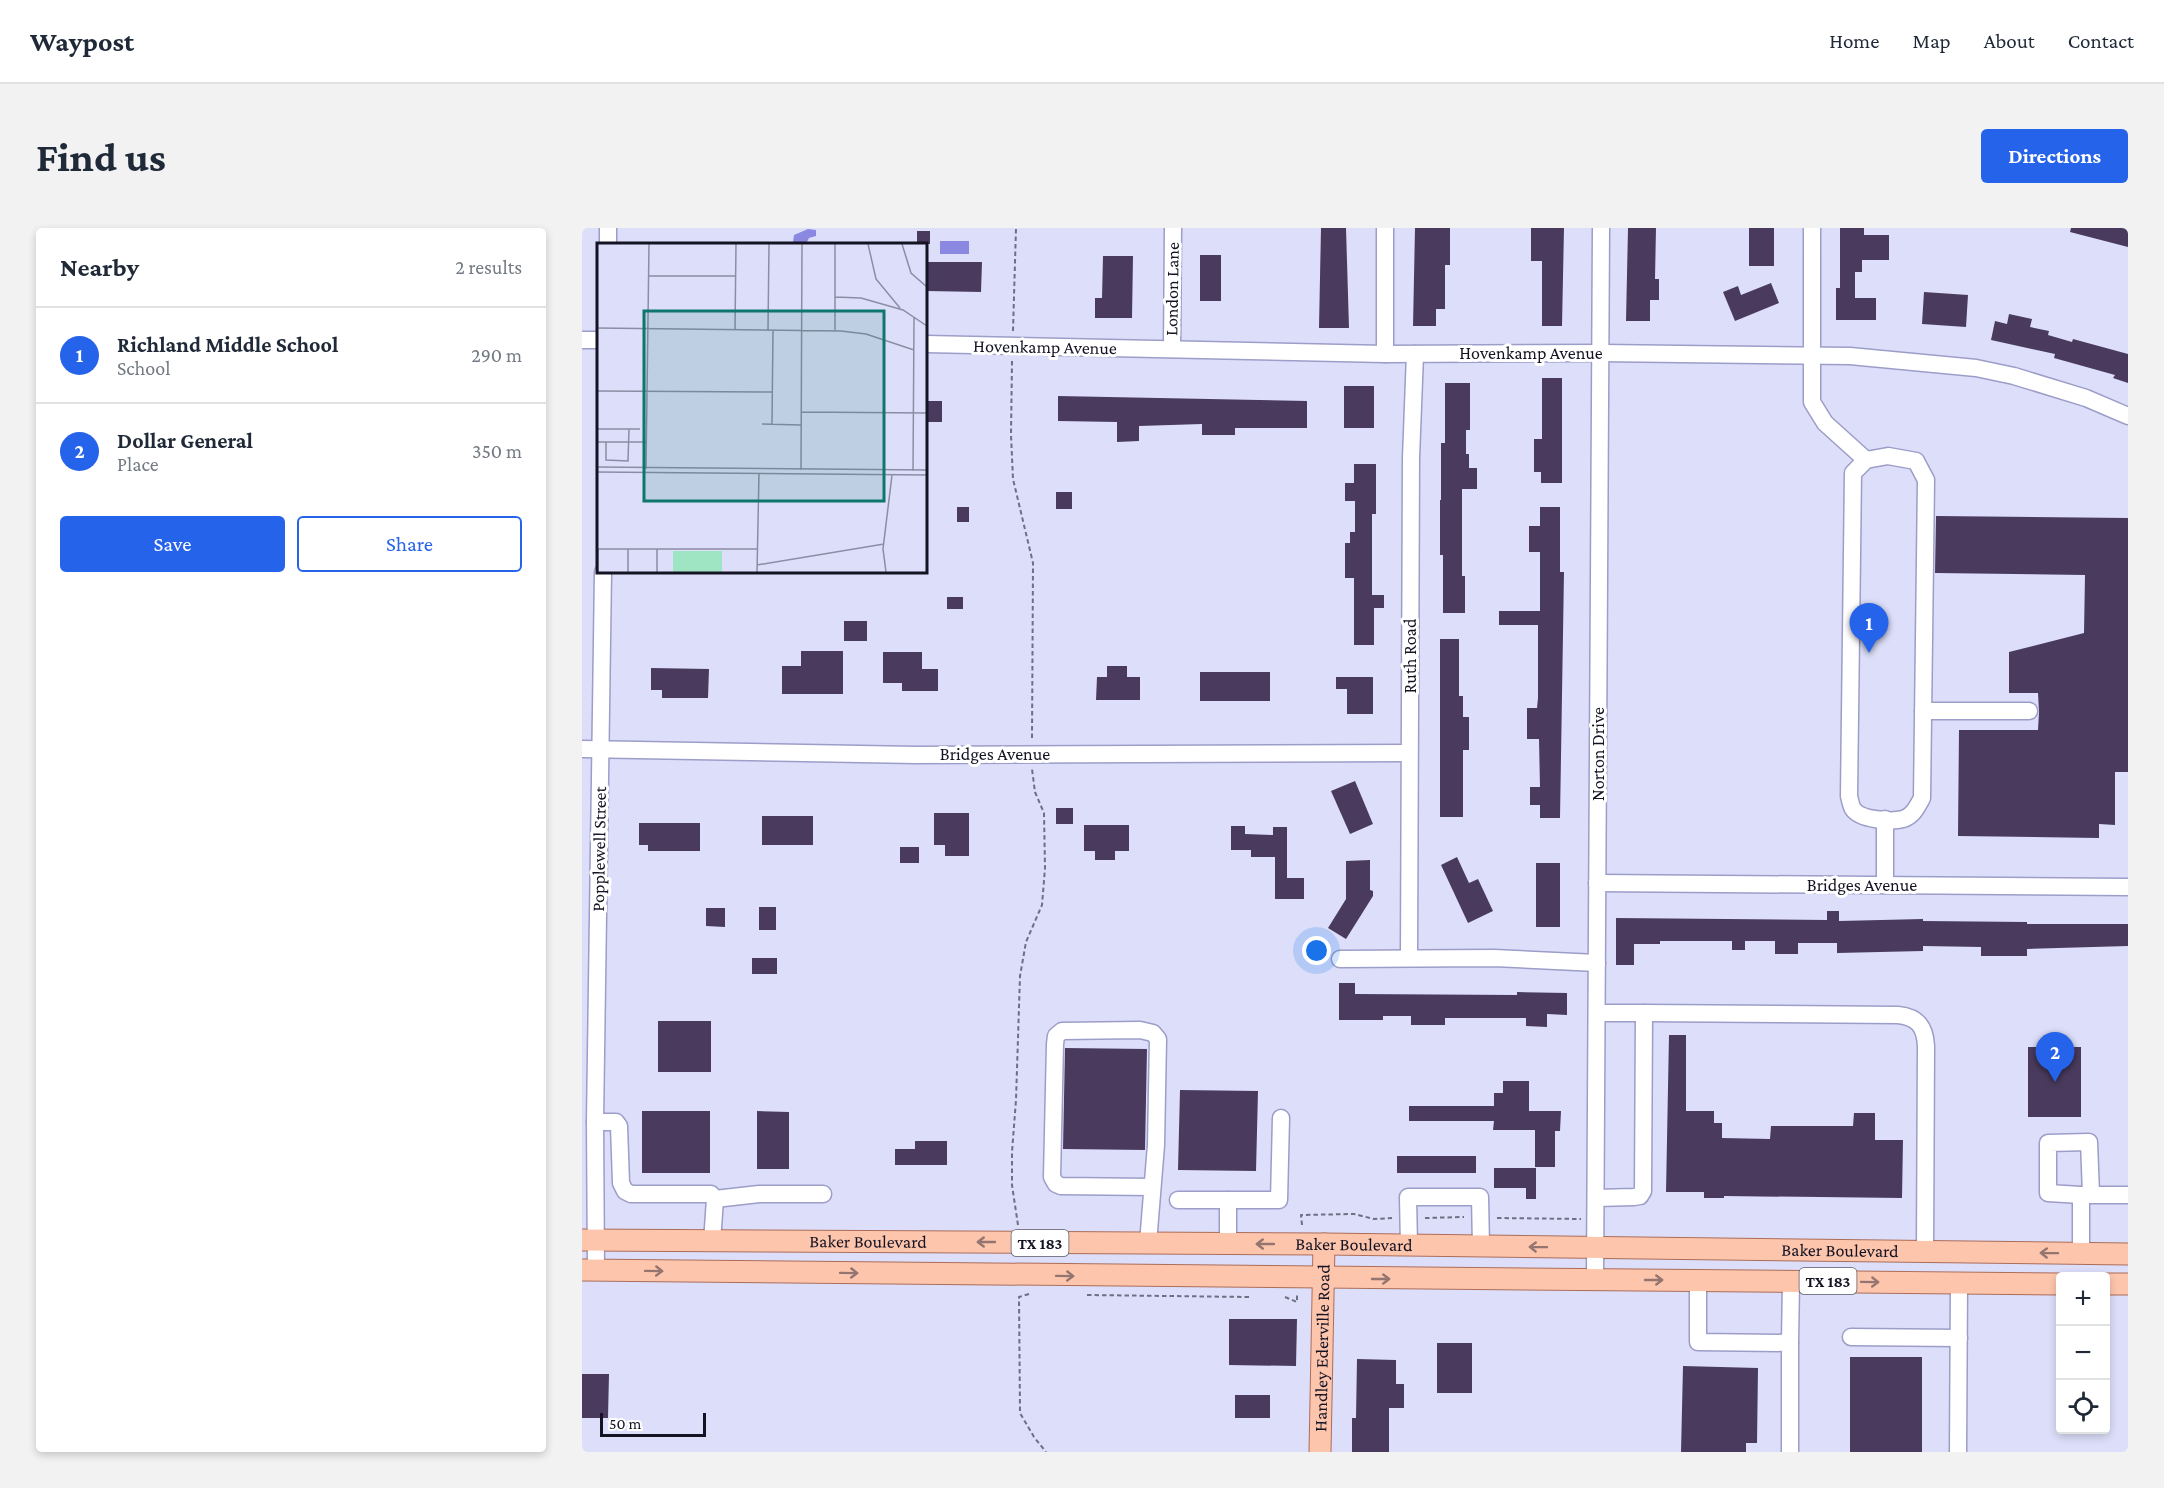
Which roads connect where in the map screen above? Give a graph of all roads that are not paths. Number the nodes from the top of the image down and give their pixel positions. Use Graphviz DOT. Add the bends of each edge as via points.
graph roads {
  1 [pos="1173,228"];
  2 [pos="1385,228"];
  3 [pos="1601,228"];
  4 [pos="1812,228"];
  5 [pos="927,344"];
  6 [pos="1172,349"];
  7 [pos="1601,353"];
  8 [pos="1385,354"];
  9 [pos="1414,354"];
  10 [pos="1812,355"];
  11 [pos="2128,416"];
  12 [pos="1866,460"];
  13 [pos="603,573"];
  14 [pos="1923,711"];
  15 [pos="2029,711"];
  16 [pos="582,748"];
  17 [pos="600,749"];
  18 [pos="1409,753"];
  19 [pos="1885,819"];
  20 [pos="1597,883"];
  21 [pos="1885,885"];
  22 [pos="2128,887"];
  23 [pos="1409,958"];
  24 [pos="1340,959"];
  25 [pos="1597,963"];
  26 [pos="1597,1013"];
  27 [pos="1644,1013"];
  28 [pos="589,1076"];
  29 [pos="1281,1118"];
  30 [pos="595,1122"];
  31 [pos="1152,1187"];
  32 [pos="823,1194"];
  33 [pos="2128,1195"];
  34 [pos="1596,1198"];
  35 [pos="715,1199"];
  36 [pos="1178,1200"];
  37 [pos="1228,1200"];
  38 [pos="589,1241"];
  39 [pos="712,1242"];
  40 [pos="1148,1243"];
  41 [pos="1228,1244"];
  42 [pos="1324,1244"];
  43 [pos="1409,1246"];
  44 [pos="1481,1246"];
  45 [pos="1596,1248"];
  46 [pos="1925,1251"];
  47 [pos="2081,1253"];
  48 [pos="2128,1254"];
  49 [pos="589,1270"];
  50 [pos="1323,1279"];
  51 [pos="1698,1280"];
  52 [pos="1595,1281"];
  53 [pos="1791,1281"];
  54 [pos="1959,1283"];
  55 [pos="2056,1284"];
  56 [pos="2110,1284"];
  57 [pos="2128,1284"];
  58 [pos="1851,1337"];
  59 [pos="1959,1338"];
  60 [pos="1790,1343"];
  61 [pos="1320,1452"];
  62 [pos="1790,1452"];
  63 [pos="1958,1452"];
  1 -- 6 [label="street, London Lane"];
  2 -- 8 [label="street"];
  3 -- 7 [label="street, Norton Drive"];
  4 -- 10 [label="street"];
  5 -- 6 [label="street, Hovenkamp Avenue"];
  6 -- 8 [label="street, Hovenkamp Avenue"];
  7 -- 9 [label="street, Hovenkamp Avenue"];
  7 -- 10 [label="street, Hovenkamp Avenue"];
  7 -- 20 [label="street, Norton Drive"];
  8 -- 9 [label="street, Hovenkamp Avenue"];
  9 -- 18 [label="street, Ruth Road"];
  10 -- 11 [label="street, Hovenkamp Avenue" via="1976,368 2086,398"];
  10 -- 12 [label="street" via="1812,402 1825,423"];
  12 -- 14 [label="street" via="1888,456 1916,461 1926,480"];
  12 -- 19 [label="street" via="1853,473 1849,796 1854,811 1867,819"];
  13 -- 17 [label="street, Popplewell Street"];
  14 -- 15 [label="street"];
  14 -- 19 [label="street" via="1922,798 1915,811 1903,819"];
  16 -- 17 [label="street, Bridges Avenue"];
  17 -- 18 [label="street, Bridges Avenue" via="904,754"];
  17 -- 28 [label="street, Popplewell Street"];
  18 -- 23 [label="street, Ruth Road"];
  19 -- 21 [label="street"];
  20 -- 21 [label="street, Bridges Avenue"];
  20 -- 25 [label="street, Norton Drive"];
  21 -- 22 [label="street, Bridges Avenue"];
  23 -- 24 [label="street"];
  23 -- 25 [label="street"];
  25 -- 26 [label="street, Norton Drive"];
  26 -- 27 [label="street"];
  26 -- 34 [label="street, Norton Drive"];
  27 -- 34 [label="street" via="1643,1191 1634,1197"];
  27 -- 46 [label="street" via="1898,1015 1920,1024 1926,1046"];
  28 -- 30 [label="street, Popplewell Street"];
  29 -- 37 [label="street" via="1279,1200"];
  30 -- 35 [label="street" via="616,1122 619,1126 621,1184 625,1191 711,1194"];
  30 -- 38 [label="street, Popplewell Street"];
  31 -- 31 [label="street" via="1158,1039 1153,1033 1140,1030 1062,1031 1055,1044 1052,1177 1056,1184"];
  31 -- 40 [label="street"];
  32 -- 35 [label="street"];
  33 -- 47 [label="street" via="2086,1194"];
  34 -- 45 [label="street, Norton Drive"];
  35 -- 39 [label="street"];
  36 -- 37 [label="street"];
  37 -- 41 [label="street"];
  38 -- 39 [label="main road, Baker Boulevard / TX 183"];
  38 -- 49 [label="street, Popplewell Street"];
  40 -- 39 [label="main road, Baker Boulevard / TX 183, one-way"];
  40 -- 41 [label="main road, Baker Boulevard / TX 183"];
  42 -- 41 [label="main road, Baker Boulevard / TX 183, one-way"];
  42 -- 43 [label="main road, Baker Boulevard / TX 183"];
  42 -- 50 [label="main road, Handley Ederville Road"];
  43 -- 44 [label="main road, Baker Boulevard / TX 183"];
  43 -- 44 [label="street" via="1408,1197 1480,1197"];
  45 -- 44 [label="main road, Baker Boulevard / TX 183, one-way"];
  45 -- 46 [label="main road, Baker Boulevard / TX 183"];
  45 -- 52 [label="street, Norton Drive"];
  47 -- 46 [label="main road, Baker Boulevard / TX 183, one-way"];
  47 -- 48 [label="main road, Baker Boulevard / TX 183"];
  49 -- 50 [label="main road, Baker Boulevard / TX 183, one-way"];
  50 -- 52 [label="main road, Baker Boulevard / TX 183, one-way"];
  50 -- 61 [label="main road, Handley Ederville Road"];
  52 -- 51 [label="main road, Baker Boulevard / TX 183, one-way"];
  51 -- 53 [label="main road, Baker Boulevard / TX 183"];
  51 -- 60 [label="street" via="1698,1342"];
  53 -- 54 [label="main road, Baker Boulevard / TX 183, one-way"];
  53 -- 60 [label="street"];
  54 -- 55 [label="main road, Baker Boulevard / TX 183"];
  54 -- 59 [label="street"];
  56 -- 57 [label="main road"];
  58 -- 59 [label="street"];
  59 -- 63 [label="street"];
  60 -- 62 [label="street"];
}
